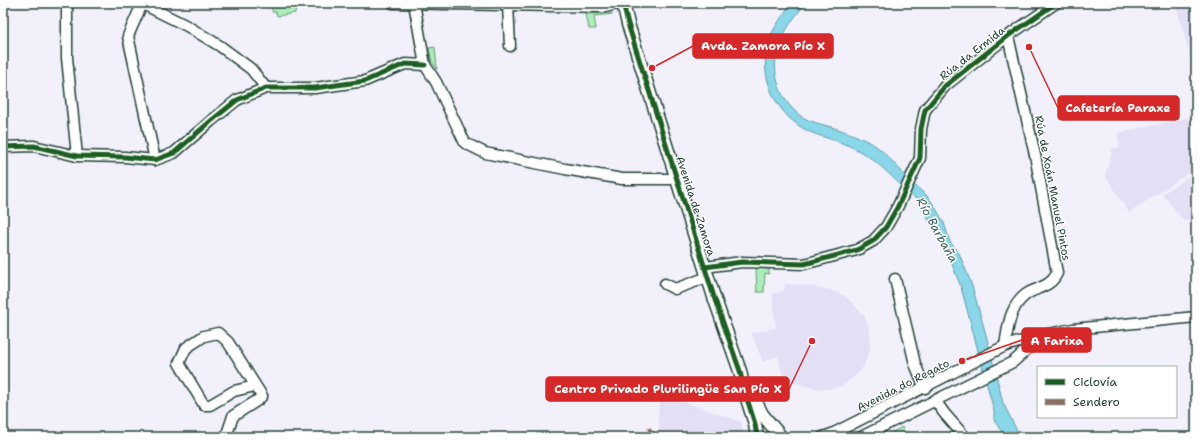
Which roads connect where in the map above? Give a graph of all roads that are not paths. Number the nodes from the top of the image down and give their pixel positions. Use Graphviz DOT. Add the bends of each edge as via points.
graph roads {
  1 [pos="67,3"];
  2 [pos="142,3"];
  3 [pos="393,3"];
  4 [pos="414,3"];
  5 [pos="623,3"];
  6 [pos="1056,3"];
  7 [pos="506,4"];
  8 [pos="1008,36"];
  9 [pos="510,46"];
  10 [pos="425,65"];
  11 [pos="266,88"];
  12 [pos="3,147"];
  13 [pos="76,156"];
  14 [pos="155,160"];
  15 [pos="677,179"];
  16 [pos="706,272"];
  17 [pos="895,278"];
  18 [pos="665,284"];
  19 [pos="1196,318"];
  20 [pos="1043,335"];
  21 [pos="1005,346"];
  22 [pos="740,371"];
  23 [pos="256,386"];
  24 [pos="924,388"];
  25 [pos="935,400"];
  26 [pos="226,437"];
  27 [pos="757,437"];
  28 [pos="781,437"];
  29 [pos="823,437"];
  30 [pos="861,437"];
  31 [pos="965,437"];
  1 -- 13 [label="street" via="67,58"];
  2 -- 11 [label="street" via="220,46 251,69"];
  2 -- 14 [label="street" via="128,36"];
  3 -- 4 [label="street"];
  4 -- 7 [label="street"];
  4 -- 10 [label="street"];
  5 -- 7 [label="street" via="604,7"];
  5 -- 15 [label="street, Avenida de Zamora"];
  6 -- 8 [label="street, Rúa da Ermida"];
  7 -- 9 [label="street"];
  8 -- 16 [label="street, Rúa da Ermida" via="945,86 925,110 921,129 920,158 886,227 866,246 804,264 742,262"];
  8 -- 21 [label="street, Rúa de Xoán Manuel Pintos" via="1035,155 1057,272 1050,283 1029,293 1018,302 1008,323"];
  10 -- 11 [label="street" via="405,64 365,81 316,88"];
  10 -- 15 [label="street" via="436,82 465,143 484,154 622,179"];
  11 -- 14 [label="street" via="237,100 174,153"];
  12 -- 13 [label="street" via="34,146"];
  13 -- 14 [label="street"];
  15 -- 16 [label="street, Avenida de Zamora"];
  16 -- 18 [label="street" via="675,289"];
  16 -- 22 [label="street, Avenida de Zamora"];
  17 -- 24 [label="street" via="915,364"];
  19 -- 20 [label="street, Avenida do Regato" via="1073,328"];
  20 -- 21 [label="street, Avenida do Regato"];
  20 -- 25 [label="street" via="1013,362"];
  21 -- 24 [label="street, Avenida do Regato"];
  22 -- 27 [label="street, Avenida de Zamora"];
  22 -- 28 [label="street, Avenida de Zamora" via="762,414"];
  23 -- 23 [label="street" via="234,391 210,405 204,405 179,363 186,348 204,336 218,333 228,342"];
  23 -- 26 [label="street" via="262,396 233,416"];
  24 -- 29 [label="street, Avenida do Regato"];
  25 -- 30 [label="street"];
  25 -- 31 [label="street"];
}
